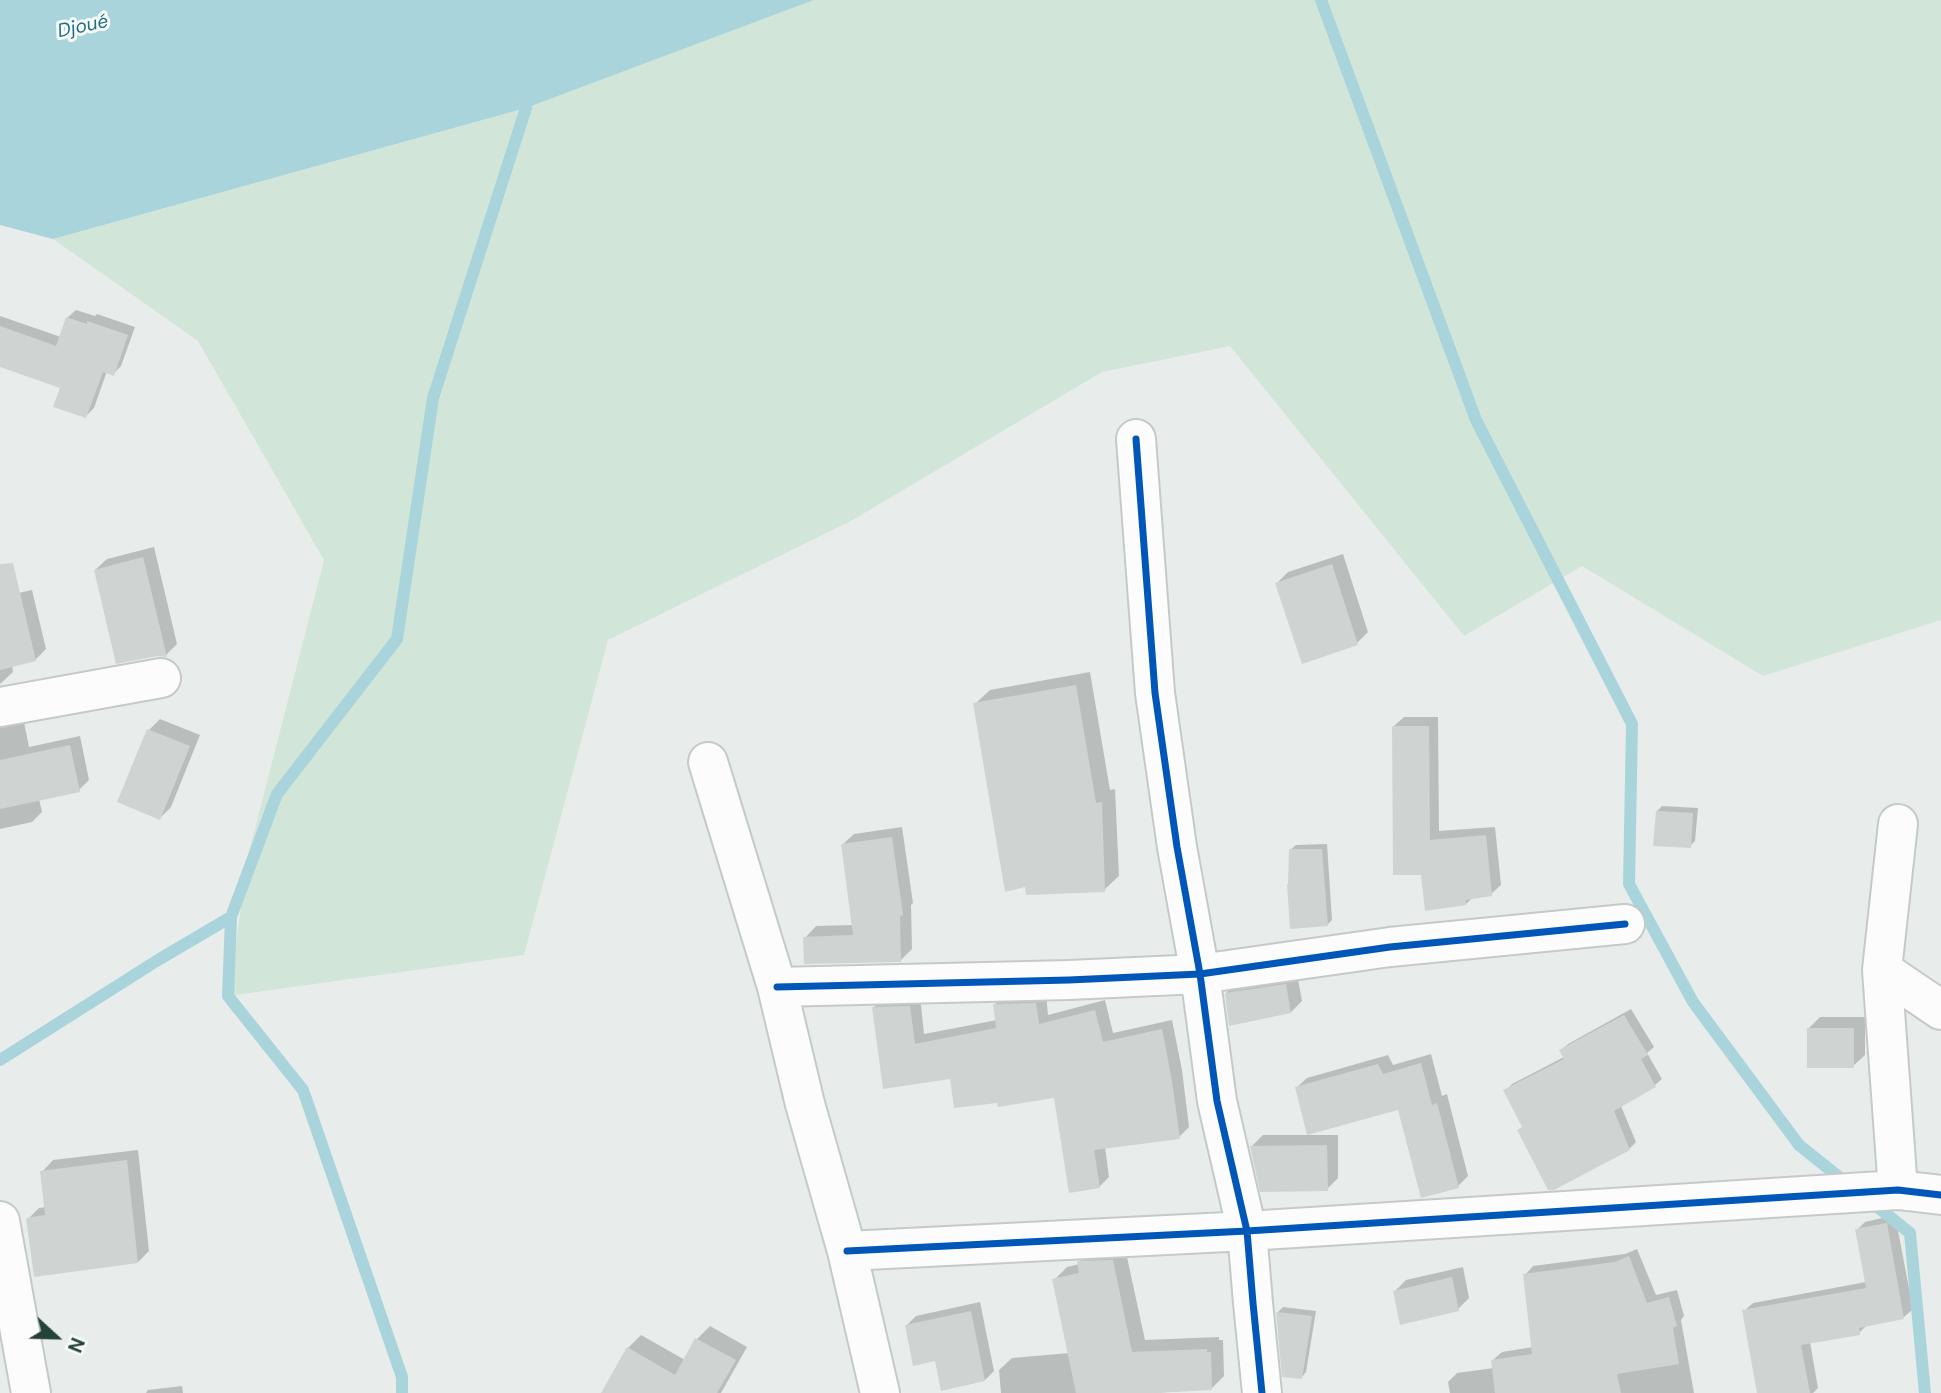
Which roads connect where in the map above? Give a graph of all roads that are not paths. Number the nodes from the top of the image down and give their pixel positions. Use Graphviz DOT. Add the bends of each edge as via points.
graph roads {
  1 [pos="1136,439"];
  2 [pos="161,678"];
  3 [pos="0,708"];
  4 [pos="708,762"];
  5 [pos="1898,824"];
  6 [pos="1625,923"];
  7 [pos="1882,970"];
  8 [pos="1200,974"];
  9 [pos="776,987"];
  10 [pos="1941,1010"];
  11 [pos="1898,1189"];
  12 [pos="1941,1195"];
  13 [pos="0,1221"];
  14 [pos="1247,1231"];
  15 [pos="847,1251"];
  16 [pos="32,1393"];
  17 [pos="880,1393"];
  18 [pos="1262,1393"];
  1 -- 8 [label="street" via="1155,694"];
  2 -- 3 [label="street"];
  4 -- 9 [label="street"];
  5 -- 7 [label="street"];
  6 -- 8 [label="street" via="1390,947"];
  7 -- 10 [label="street"];
  7 -- 11 [label="street"];
  8 -- 9 [label="street"];
  8 -- 14 [label="street" via="1217,1101"];
  9 -- 15 [label="street"];
  11 -- 12 [label="street"];
  11 -- 14 [label="street"];
  13 -- 16 [label="street"];
  14 -- 15 [label="street"];
  14 -- 18 [label="street"];
  15 -- 17 [label="street"];
}
